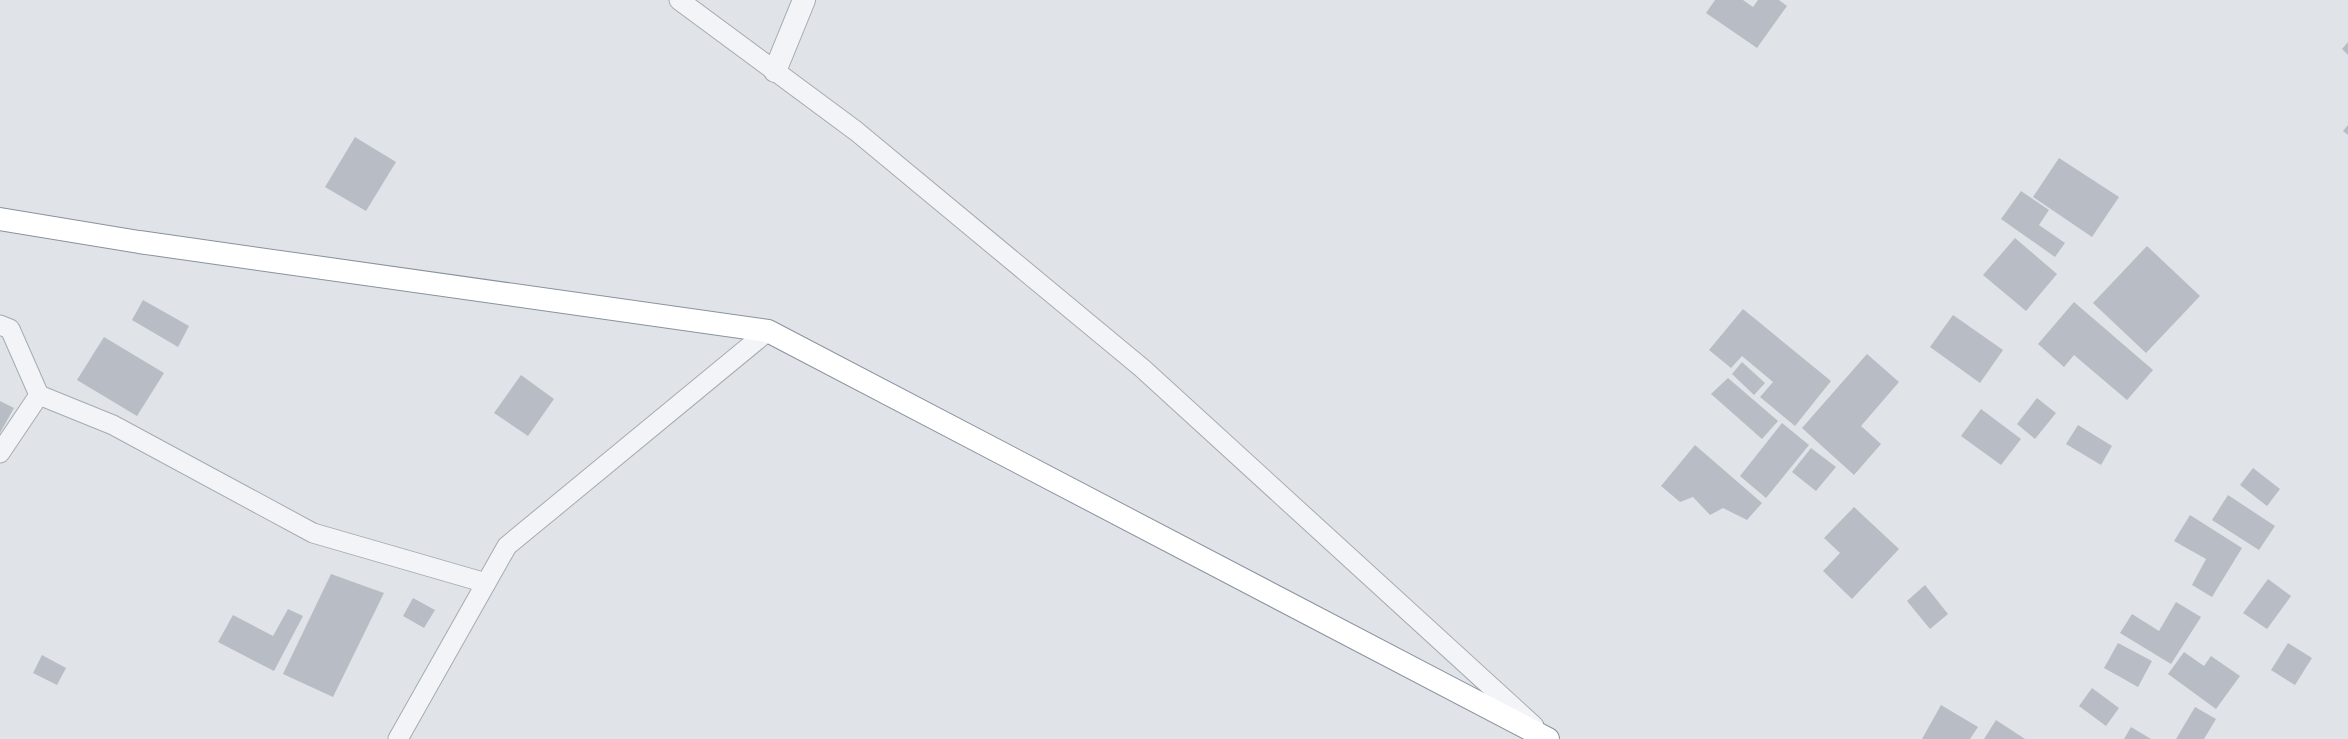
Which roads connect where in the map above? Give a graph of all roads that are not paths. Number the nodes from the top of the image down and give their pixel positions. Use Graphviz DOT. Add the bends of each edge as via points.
graph roads {
  1 [pos="679,0"];
  2 [pos="804,0"];
  3 [pos="775,71"];
  4 [pos="0,219"];
  5 [pos="0,325"];
  6 [pos="768,331"];
  7 [pos="39,395"];
  8 [pos="0,453"];
  9 [pos="486,583"];
  10 [pos="1547,738"];
  11 [pos="398,739"];
  1 -- 3 [label="lane"];
  2 -- 3 [label="street"];
  3 -- 10 [label="lane" via="856,131 1142,368"];
  4 -- 6 [label="highway" via="139,242"];
  5 -- 7 [label="lane" via="10,329"];
  6 -- 9 [label="lane" via="507,546"];
  6 -- 10 [label="highway"];
  7 -- 8 [label="lane"];
  7 -- 9 [label="lane" via="114,425 313,533"];
  9 -- 11 [label="lane"];
}
